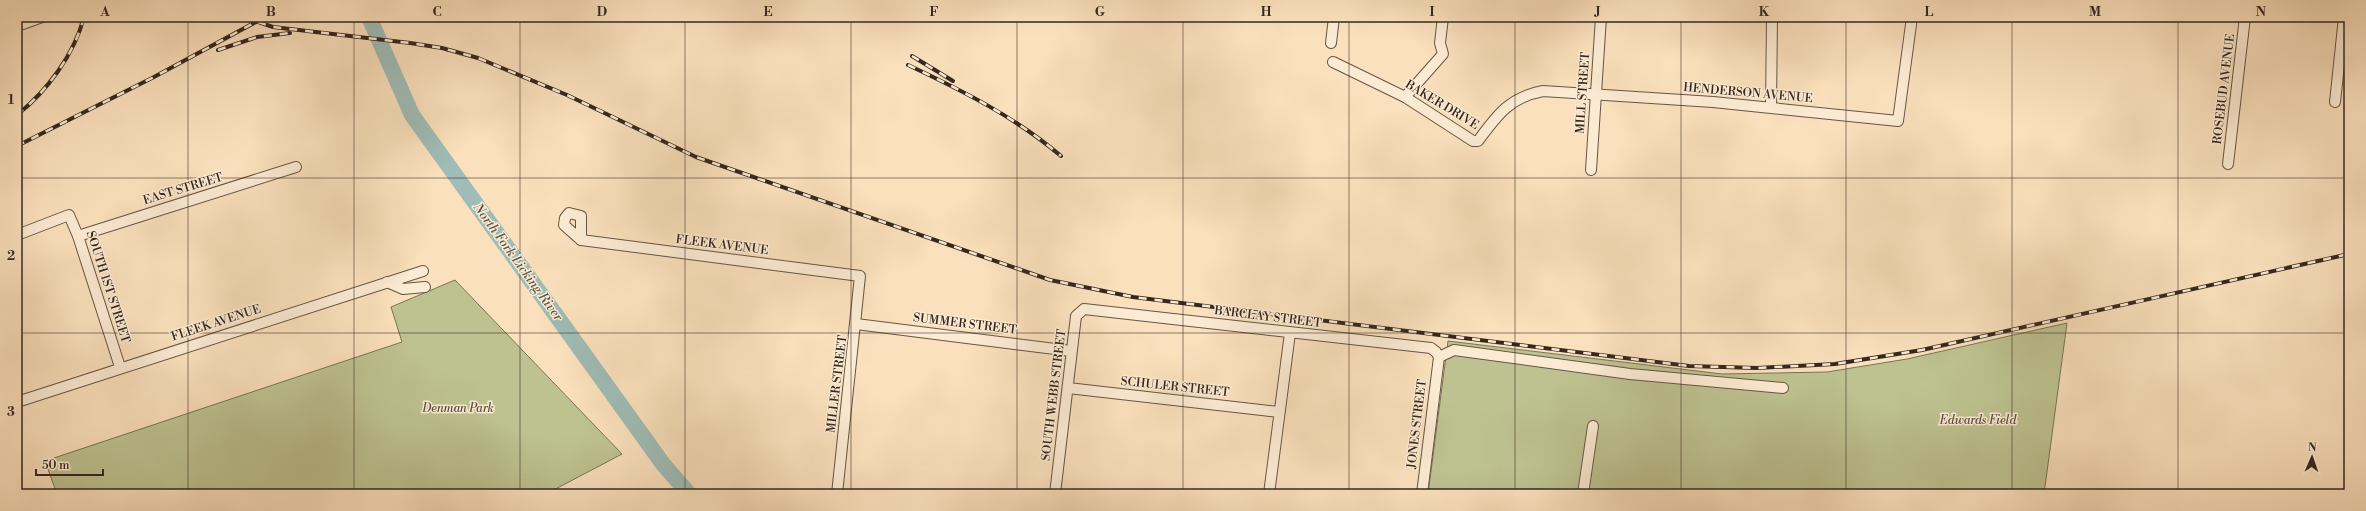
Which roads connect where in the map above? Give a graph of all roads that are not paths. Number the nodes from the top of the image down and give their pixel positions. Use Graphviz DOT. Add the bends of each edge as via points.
graph roads {
  1 [pos="42,17"];
  2 [pos="1334,17"];
  3 [pos="1443,17"];
  4 [pos="1601,17"];
  5 [pos="1772,17"];
  6 [pos="1912,17"];
  7 [pos="2245,17"];
  8 [pos="2344,17"];
  9 [pos="17,26"];
  10 [pos="1331,43"];
  11 [pos="1333,62"];
  12 [pos="1596,95"];
  13 [pos="1405,97"];
  14 [pos="2335,102"];
  15 [pos="1771,107"];
  16 [pos="2228,164"];
  17 [pos="296,167"];
  18 [pos="1591,170"];
  19 [pos="17,235"];
  20 [pos="78,236"];
  21 [pos="581,240"];
  22 [pos="423,271"];
  23 [pos="860,276"];
  24 [pos="387,282"];
  25 [pos="425,287"];
  26 [pos="1089,308"];
  27 [pos="856,324"];
  28 [pos="1290,333"];
  29 [pos="1071,351"];
  30 [pos="1439,357"];
  31 [pos="120,367"];
  32 [pos="1068,388"];
  33 [pos="1783,388"];
  34 [pos="17,402"];
  35 [pos="1279,412"];
  36 [pos="1593,426"];
  37 [pos="837,494"];
  38 [pos="1055,494"];
  39 [pos="1269,494"];
  40 [pos="1422,494"];
  41 [pos="1584,494"];
  1 -- 9 [label="street"];
  2 -- 10 [label="street"];
  3 -- 13 [label="street" via="1440,44 1442,54"];
  4 -- 12 [label="street, MILL STREET"];
  5 -- 15 [label="street"];
  6 -- 15 [label="street, HENDERSON AVENUE" via="1898,121"];
  7 -- 16 [label="street, ROSEBUD AVENUE"];
  8 -- 14 [label="street"];
  11 -- 13 [label="street, BAKER DRIVE"];
  12 -- 13 [label="street, BAKER DRIVE" via="1543,92 1517,98 1502,111 1478,141 1471,140"];
  12 -- 15 [label="street, HENDERSON AVENUE"];
  12 -- 18 [label="street, MILL STREET"];
  17 -- 20 [label="street, EAST STREET"];
  19 -- 20 [label="street, SOUTH 1ST STREET" via="69,215"];
  20 -- 31 [label="street, SOUTH 1ST STREET"];
  21 -- 23 [label="street, FLEEK AVENUE"];
  22 -- 24 [label="street, FLEEK AVENUE"];
  23 -- 27 [label="street, MILLER STREET"];
  24 -- 25 [label="street" via="403,289"];
  24 -- 31 [label="street, FLEEK AVENUE"];
  26 -- 28 [label="street, BARCLAY STREET"];
  26 -- 29 [label="street, SOUTH WEBB STREET" via="1079,311 1076,316"];
  27 -- 29 [label="street, SUMMER STREET"];
  27 -- 37 [label="street, MILLER STREET"];
  28 -- 30 [label="street, BARCLAY STREET" via="1431,348"];
  28 -- 35 [label="street"];
  29 -- 32 [label="street, SOUTH WEBB STREET"];
  30 -- 33 [label="street" via="1454,350 1630,374"];
  30 -- 40 [label="street, JONES STREET"];
  31 -- 34 [label="street, FLEEK AVENUE"];
  32 -- 35 [label="street, SCHULER STREET"];
  32 -- 38 [label="street, SOUTH WEBB STREET"];
  35 -- 39 [label="street"];
  36 -- 41 [label="street"];
}
